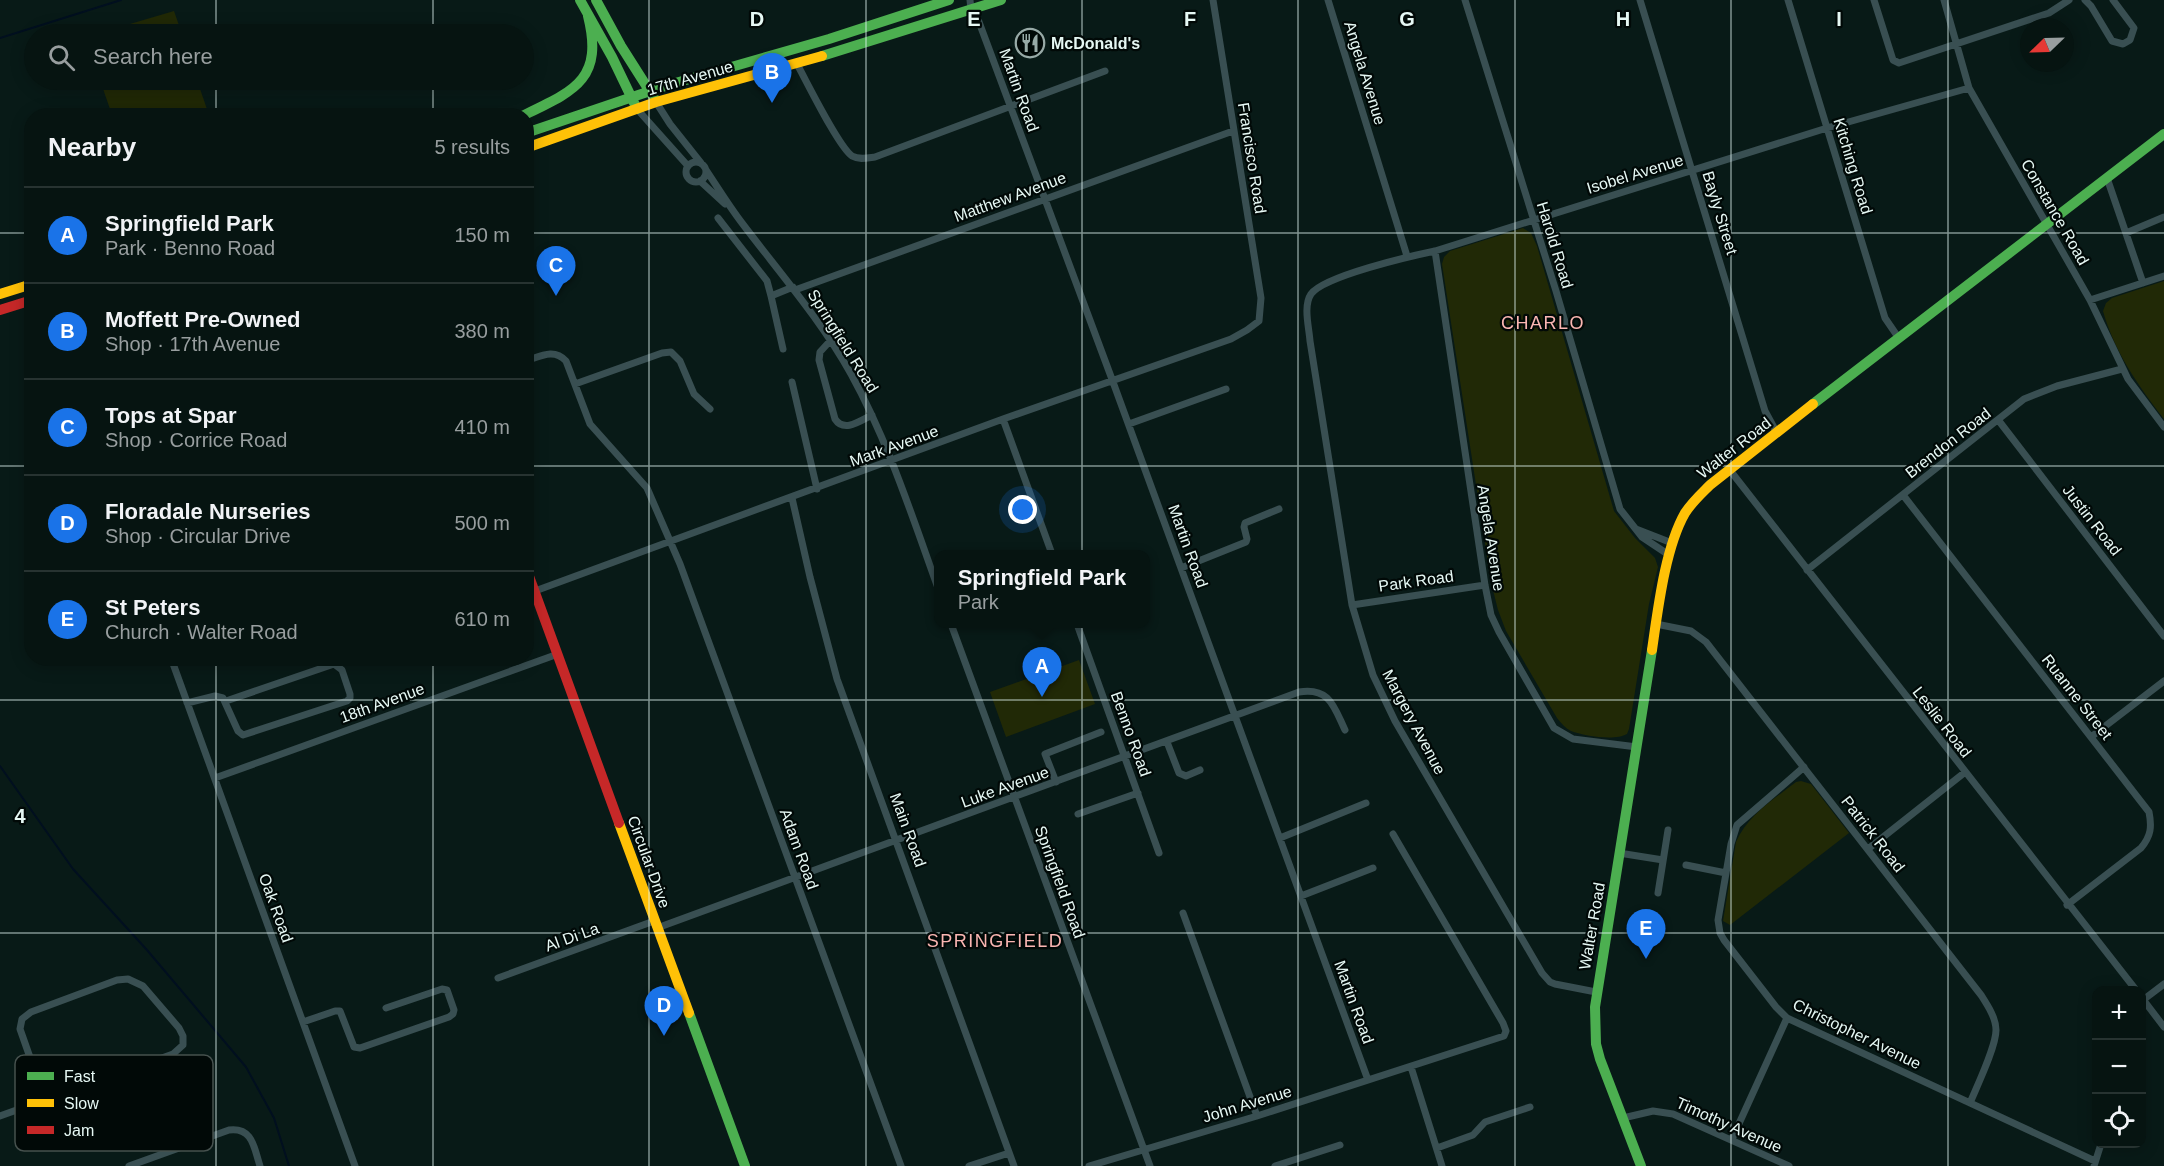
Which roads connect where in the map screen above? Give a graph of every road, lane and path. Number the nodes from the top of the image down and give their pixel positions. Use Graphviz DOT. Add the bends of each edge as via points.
graph roads {
  1 [pos="580,0"];
  2 [pos="596,0"];
  3 [pos="932,0"];
  4 [pos="949,0"];
  5 [pos="1001,0"];
  6 [pos="1214,0"];
  7 [pos="1328,0"];
  8 [pos="1465,0"];
  9 [pos="1640,0"];
  10 [pos="1788,0"];
  11 [pos="1874,0"];
  12 [pos="1944,0"];
  13 [pos="2069,0"];
  14 [pos="2085,0"];
  15 [pos="2113,0"];
  16 [pos="976,4"];
  17 [pos="904,13"];
  18 [pos="588,16"];
  19 [pos="1956,44"];
  20 [pos="797,63"];
  21 [pos="1105,71"];
  22 [pos="1969,88"];
  23 [pos="651,91"];
  24 [pos="632,98"];
  25 [pos="656,102"];
  26 [pos="1010,106"];
  27 [pos="637,109"];
  28 [pos="534,110"];
  29 [pos="1827,128"];
  30 [pos="534,130"];
  31 [pos="1233,131"];
  32 [pos="2164,134"];
  33 [pos="534,145"];
  34 [pos="701,163"];
  35 [pos="688,166"];
  36 [pos="706,170"];
  37 [pos="1692,170"];
  38 [pos="2107,178"];
  39 [pos="700,181"];
  40 [pos="1045,199"];
  41 [pos="2164,217"];
  42 [pos="718,218"];
  43 [pos="1533,219"];
  44 [pos="741,221"];
  45 [pos="2047,225"];
  46 [pos="2126,233"];
  47 [pos="1435,251"];
  48 [pos="1407,256"];
  49 [pos="2164,276"];
  50 [pos="2143,283"];
  51 [pos="24,286"];
  52 [pos="794,288"];
  53 [pos="1312,293"];
  54 [pos="0,294"];
  55 [pos="771,296"];
  56 [pos="2090,300"];
  57 [pos="24,302"];
  58 [pos="0,310"];
  59 [pos="1259,321"];
  60 [pos="1898,337"];
  61 [pos="830,341"];
  62 [pos="783,349"];
  63 [pos="534,358"];
  64 [pos="2122,369"];
  65 [pos="792,382"];
  66 [pos="1113,382"];
  67 [pos="575,384"];
  68 [pos="1226,389"];
  69 [pos="710,409"];
  70 [pos="872,415"];
  71 [pos="1003,420"];
  72 [pos="1999,421"];
  73 [pos="1129,424"];
  74 [pos="2164,427"];
  75 [pos="1777,433"];
  76 [pos="892,461"];
  77 [pos="1729,469"];
  78 [pos="817,489"];
  79 [pos="1903,495"];
  80 [pos="792,498"];
  81 [pos="1279,509"];
  82 [pos="1636,529"];
  83 [pos="670,541"];
  84 [pos="1672,543"];
  85 [pos="1050,550"];
  86 [pos="1670,555"];
  87 [pos="1181,568"];
  88 [pos="1807,570"];
  89 [pos="934,574"];
  90 [pos="1485,585"];
  91 [pos="535,591"];
  92 [pos="1352,605"];
  93 [pos="1656,624"];
  94 [pos="952,628"];
  95 [pos="1078,628"];
  96 [pos="2164,636"];
  97 [pos="558,654"];
  98 [pos="534,663"];
  99 [pos="174,666"];
  100 [pos="326,666"];
  101 [pos="337,666"];
  102 [pos="525,666"];
  103 [pos="2164,681"];
  104 [pos="226,702"];
  105 [pos="187,703"];
  106 [pos="1235,717"];
  107 [pos="1345,730"];
  108 [pos="1101,732"];
  109 [pos="2091,737"];
  110 [pos="1167,742"];
  111 [pos="1637,747"];
  112 [pos="1125,757"];
  113 [pos="1804,767"];
  114 [pos="1200,770"];
  115 [pos="1964,773"];
  116 [pos="215,778"];
  117 [pos="1056,782"];
  118 [pos="1138,794"];
  119 [pos="1015,797"];
  120 [pos="1366,803"];
  121 [pos="1078,814"];
  122 [pos="1668,830"];
  123 [pos="1393,834"];
  124 [pos="1280,837"];
  125 [pos="896,841"];
  126 [pos="1868,849"];
  127 [pos="1160,853"];
  128 [pos="1619,853"];
  129 [pos="1663,861"];
  130 [pos="1686,866"];
  131 [pos="1373,868"];
  132 [pos="1726,873"];
  133 [pos="795,878"];
  134 [pos="1658,893"];
  135 [pos="1301,896"];
  136 [pos="2067,905"];
  137 [pos="1183,913"];
  138 [pos="656,924"];
  139 [pos="498,978"];
  140 [pos="2164,984"];
  141 [pos="2133,986"];
  142 [pos="1596,992"];
  143 [pos="2146,998"];
  144 [pos="2146,1006"];
  145 [pos="386,1008"];
  146 [pos="1788,1018"];
  147 [pos="303,1022"];
  148 [pos="2164,1027"];
  149 [pos="29,1055"];
  150 [pos="169,1055"];
  151 [pos="1412,1067"];
  152 [pos="1368,1080"];
  153 [pos="1970,1103"];
  154 [pos="1530,1107"];
  155 [pos="15,1111"];
  156 [pos="0,1116"];
  157 [pos="1257,1116"];
  158 [pos="1623,1118"];
  159 [pos="213,1136"];
  160 [pos="1732,1139"];
  161 [pos="1340,1145"];
  162 [pos="1437,1148"];
  163 [pos="2099,1148"];
  164 [pos="1145,1150"];
  165 [pos="171,1151"];
  166 [pos="1009,1153"];
  167 [pos="2095,1163"];
  168 [pos="129,1166"];
  169 [pos="260,1166"];
  170 [pos="355,1166"];
  171 [pos="745,1166"];
  172 [pos="901,1166"];
  173 [pos="969,1166"];
  174 [pos="1014,1166"];
  175 [pos="1089,1166"];
  176 [pos="1150,1166"];
  177 [pos="1275,1166"];
  178 [pos="1442,1166"];
  179 [pos="1641,1166"];
  180 [pos="1789,1166"];
  1 -- 18 [label="street"];
  2 -- 23 [label="street"];
  3 -- 17 [label="street"];
  4 -- 17 [label="street"];
  5 -- 16 [label="street, 17th Avenue"];
  6 -- 31 [label="street, Francisco Road"];
  7 -- 48 [label="street, Angela Avenue"];
  8 -- 43 [label="street, Harold Road"];
  9 -- 37 [label="street, Bayly Street"];
  10 -- 29 [label="street, Kitching Road"];
  11 -- 19 [label="street" via="1896,63"];
  12 -- 19 [label="street, Constance Road"];
  13 -- 19 [label="street" via="2049,13"];
  14 -- 15 [label="street" via="2112,41 2122,44 2130,40 2134,28"];
  16 -- 20 [label="street, 17th Avenue"];
  16 -- 26 [label="street, Martin Road"];
  17 -- 23 [label="street"];
  18 -- 24 [label="street"];
  18 -- 28 [label="street" via="594,50 585,75 567,94"];
  19 -- 22 [label="street, Constance Road"];
  20 -- 25 [label="street, 17th Avenue"];
  20 -- 26 [label="street" via="841,144 855,158 875,157"];
  21 -- 26 [label="street"];
  22 -- 29 [label="street, Isobel Avenue"];
  22 -- 45 [label="street, Constance Road"];
  23 -- 24 [label="street"];
  23 -- 25 [label="street"];
  24 -- 27 [label="street"];
  24 -- 30 [label="street"];
  25 -- 27 [label="street, 17th Avenue"];
  25 -- 34 [label="street"];
  26 -- 40 [label="street, Martin Road"];
  27 -- 33 [label="street, 17th Avenue"];
  27 -- 35 [label="street"];
  29 -- 37 [label="street, Isobel Avenue"];
  29 -- 60 [label="street, Kitching Road" via="1885,318"];
  31 -- 40 [label="street, Matthew Avenue"];
  31 -- 59 [label="street, Francisco Road" via="1261,298"];
  32 -- 38 [label="street, Walter Road"];
  34 -- 35 [label="street"];
  34 -- 36 [label="street"];
  35 -- 39 [label="street" via="689,177"];
  36 -- 39 [label="street"];
  36 -- 44 [label="street, Springfield Road"];
  37 -- 43 [label="street, Isobel Avenue"];
  37 -- 75 [label="street, Bayly Street" via="1765,411"];
  38 -- 45 [label="street, Walter Road"];
  38 -- 46 [label="street"];
  39 -- 44 [label="street, Springfield Road"];
  40 -- 52 [label="street, Matthew Avenue"];
  40 -- 66 [label="street, Martin Road"];
  41 -- 46 [label="street"];
  42 -- 55 [label="street" via="767,281"];
  43 -- 47 [label="street, Isobel Avenue"];
  43 -- 82 [label="street, Harold Road" via="1620,509"];
  44 -- 52 [label="street, Springfield Road"];
  45 -- 56 [label="street, Constance Road"];
  45 -- 60 [label="street, Walter Road"];
  46 -- 50 [label="street"];
  47 -- 48 [label="street, Isobel Avenue"];
  47 -- 90 [label="street, Angela Avenue"];
  48 -- 53 [label="street, Isobel Avenue" via="1331,282"];
  49 -- 50 [label="street"];
  50 -- 56 [label="street"];
  51 -- 54 [label="street"];
  52 -- 55 [label="street, Matthew Avenue"];
  52 -- 61 [label="street, Springfield Road"];
  53 -- 92 [label="street, Margery Avenue" via="1307,310 1310,341"];
  55 -- 62 [label="street"];
  56 -- 64 [label="street, Constance Road"];
  57 -- 58 [label="street"];
  59 -- 66 [label="street, Mark Avenue" via="1231,339"];
  60 -- 75 [label="street, Walter Road"];
  61 -- 70 [label="street, Springfield Road"];
  61 -- 70 [label="street" via="820,352 819,360 835,419 847,426"];
  63 -- 67 [label="street, Adam Road" via="550,353 559,355 566,361"];
  64 -- 72 [label="street, Brendon Road" via="2040,392"];
  64 -- 74 [label="street, Constance Road"];
  65 -- 78 [label="street"];
  66 -- 71 [label="street, Mark Avenue"];
  66 -- 73 [label="street, Martin Road"];
  67 -- 69 [label="street" via="668,352 677,357 694,394"];
  67 -- 83 [label="street, Adam Road" via="593,429 647,488"];
  68 -- 73 [label="street"];
  70 -- 76 [label="street, Springfield Road"];
  71 -- 76 [label="street, Mark Avenue"];
  71 -- 85 [label="street"];
  72 -- 79 [label="street, Brendon Road"];
  72 -- 96 [label="street, Justin Road"];
  73 -- 87 [label="street, Martin Road"];
  75 -- 77 [label="street, Walter Road"];
  76 -- 78 [label="street, Mark Avenue"];
  76 -- 89 [label="street, Springfield Road"];
  77 -- 84 [label="street, Walter Road" via="1695,500"];
  77 -- 88 [label="street, Leslie Road"];
  78 -- 80 [label="street, Mark Avenue"];
  79 -- 88 [label="street, Brendon Road"];
  79 -- 109 [label="street, Ruanne Street"];
  80 -- 83 [label="street, Mark Avenue"];
  80 -- 125 [label="street, Main Road" via="828,648"];
  81 -- 87 [label="street" via="1245,523 1246,542"];
  82 -- 84 [label="street"];
  82 -- 86 [label="street, Harold Road"];
  83 -- 91 [label="street, Mark Avenue"];
  83 -- 133 [label="street, Adam Road"];
  84 -- 86 [label="street, Walter Road"];
  86 -- 93 [label="street, Walter Road"];
  87 -- 106 [label="street, Martin Road"];
  88 -- 115 [label="street, Leslie Road"];
  90 -- 92 [label="street, Park Road"];
  90 -- 111 [label="street, Angela Avenue" via="1499,632 1554,728 1573,739"];
  91 -- 97 [label="street, Circular Drive"];
  92 -- 142 [label="street, Margery Avenue" via="1373,675 1395,721 1542,973 1555,984"];
  93 -- 111 [label="street, Walter Road"];
  93 -- 113 [label="street, Patrick Road" via="1691,631 1706,642"];
  94 -- 119 [label="street, Springfield Road"];
  95 -- 112 [label="street, Benno Road"];
  97 -- 98 [label="street, 18th Avenue"];
  97 -- 138 [label="street, Circular Drive"];
  99 -- 105 [label="street, Oak Road"];
  100 -- 104 [label="street"];
  101 -- 104 [label="street" via="350,694 347,701 243,735"];
  102 -- 116 [label="street, 18th Avenue"];
  103 -- 109 [label="street"];
  104 -- 105 [label="street" via="220,696"];
  105 -- 116 [label="street, Oak Road"];
  106 -- 107 [label="street, Luke Avenue" via="1299,692 1318,691 1332,703"];
  106 -- 110 [label="street, Luke Avenue"];
  106 -- 124 [label="street, Martin Road"];
  108 -- 117 [label="street" via="1045,754"];
  109 -- 136 [label="street, Ruanne Street" via="2149,812 2151,831 2141,848"];
  110 -- 112 [label="street, Luke Avenue"];
  110 -- 114 [label="street" via="1182,776"];
  111 -- 128 [label="street, Walter Road"];
  112 -- 117 [label="street, Luke Avenue"];
  112 -- 118 [label="street, Benno Road"];
  113 -- 126 [label="street, Patrick Road"];
  113 -- 132 [label="street, Christopher Avenue" via="1737,825"];
  115 -- 126 [label="street"];
  115 -- 136 [label="street, Leslie Road"];
  116 -- 147 [label="street, Oak Road"];
  117 -- 119 [label="street, Luke Avenue"];
  118 -- 121 [label="street"];
  118 -- 127 [label="street, Benno Road"];
  119 -- 125 [label="street, Luke Avenue"];
  119 -- 164 [label="street, Springfield Road"];
  120 -- 124 [label="street"];
  122 -- 129 [label="street"];
  123 -- 151 [label="street, John Avenue" via="1506,1031 1504,1036"];
  124 -- 135 [label="street, Martin Road"];
  125 -- 133 [label="street, Luke Avenue"];
  125 -- 166 [label="street, Main Road"];
  126 -- 153 [label="street, Patrick Road" via="1990,1009 1996,1030 1994,1042"];
  128 -- 129 [label="street"];
  128 -- 142 [label="street, Walter Road"];
  129 -- 134 [label="street"];
  130 -- 132 [label="street"];
  131 -- 135 [label="street"];
  132 -- 146 [label="street, Christopher Avenue" via="1718,920 1720,933"];
  133 -- 138 [label="street, Luke Avenue"];
  133 -- 172 [label="street, Adam Road"];
  135 -- 152 [label="street, Martin Road"];
  136 -- 141 [label="street, Leslie Road"];
  137 -- 157 [label="street"];
  138 -- 139 [label="street, Al Di La"];
  138 -- 171 [label="street, Circular Drive"];
  140 -- 143 [label="street"];
  142 -- 158 [label="street, Walter Road" via="1596,1044"];
  144 -- 148 [label="street"];
  145 -- 147 [label="street" via="442,989 447,990 454,1010 449,1017 360,1048 354,1047 340,1011"];
  146 -- 153 [label="street, Christopher Avenue"];
  146 -- 160 [label="street"];
  147 -- 170 [label="street, Oak Road"];
  149 -- 150 [label="street" via="20,1029 22,1019 31,1012 128,979 143,987 182,1033 183,1045"];
  151 -- 152 [label="street, John Avenue"];
  151 -- 162 [label="street"];
  152 -- 157 [label="street, John Avenue"];
  153 -- 167 [label="street, Christopher Avenue"];
  154 -- 162 [label="street" via="1485,1122 1473,1135"];
  155 -- 156 [label="street"];
  157 -- 164 [label="street, John Avenue"];
  158 -- 160 [label="street, Timothy Avenue" via="1662,1111"];
  158 -- 179 [label="street, Walter Road"];
  159 -- 169 [label="street" via="239,1129 250,1136"];
  160 -- 180 [label="street, Timothy Avenue"];
  161 -- 177 [label="street"];
  162 -- 178 [label="street"];
  163 -- 167 [label="street"];
  164 -- 175 [label="street, John Avenue"];
  164 -- 176 [label="street, Springfield Road"];
  165 -- 168 [label="street"];
  166 -- 173 [label="street"];
  166 -- 174 [label="street, Main Road"];
}
